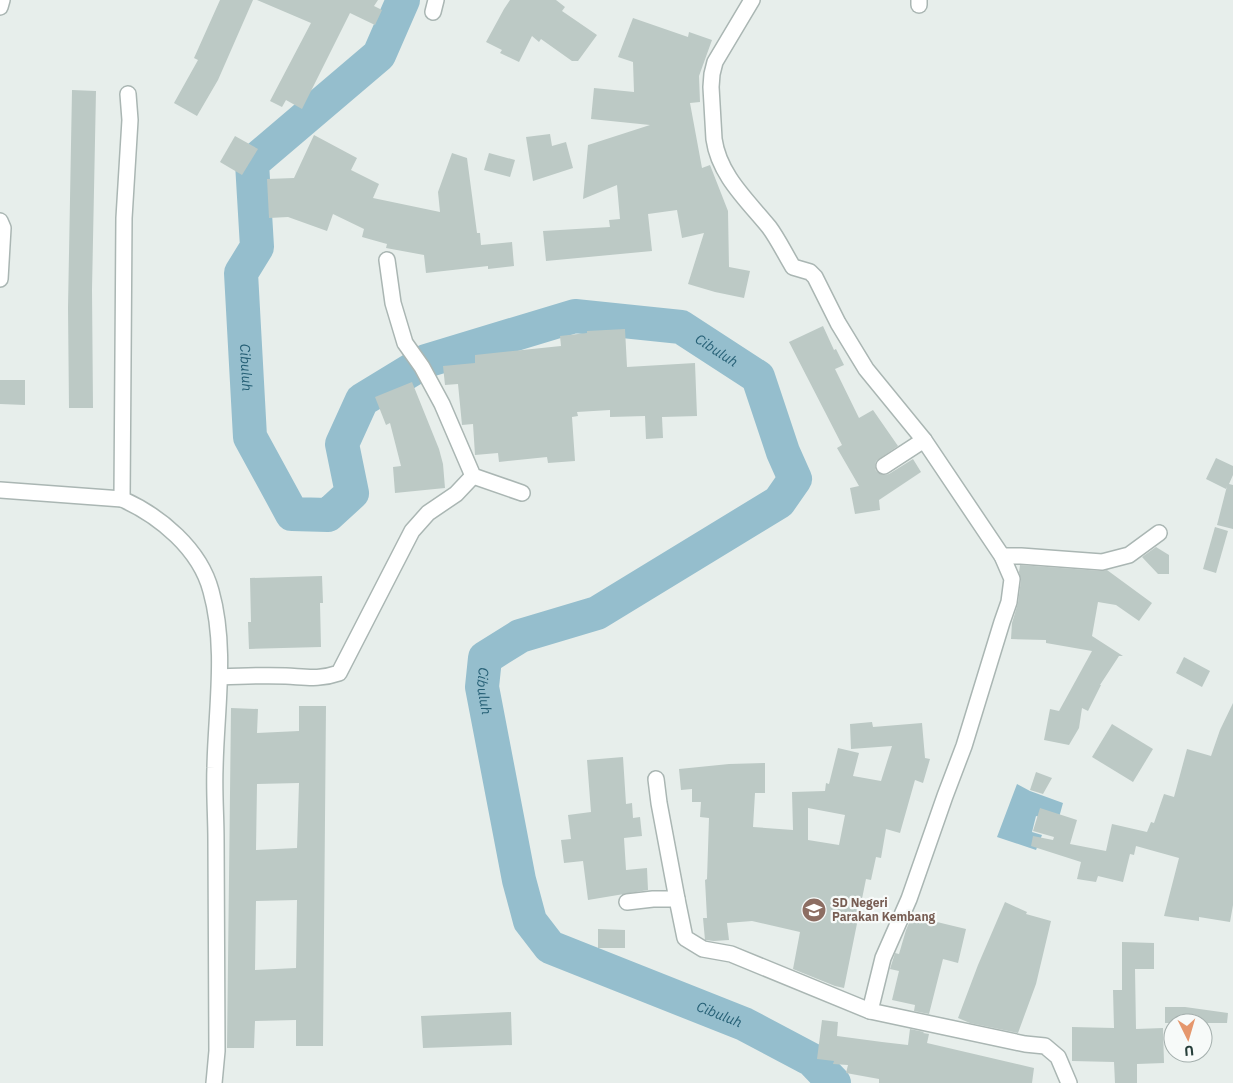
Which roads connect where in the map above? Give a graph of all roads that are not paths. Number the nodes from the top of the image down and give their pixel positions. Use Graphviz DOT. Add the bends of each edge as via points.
graph roads {
  1 [pos="2,0"];
  2 [pos="752,0"];
  3 [pos="0,7"];
  4 [pos="128,94"];
  5 [pos="0,221"];
  6 [pos="387,260"];
  7 [pos="0,279"];
  8 [pos="924,440"];
  9 [pos="884,466"];
  10 [pos="473,476"];
  11 [pos="0,490"];
  12 [pos="522,493"];
  13 [pos="122,499"];
  14 [pos="1159,533"];
  15 [pos="1002,556"];
  16 [pos="220,677"];
  17 [pos="656,779"];
  18 [pos="677,899"];
  19 [pos="627,902"];
  20 [pos="870,1011"];
  21 [pos="214,1083"];
  22 [pos="1069,1083"];
  1 -- 3 [label="street"];
  2 -- 8 [label="street" via="715,62 712,74 715,144 721,164 739,194 770,228 793,267 815,277 866,369"];
  4 -- 13 [label="street"];
  5 -- 7 [label="street" via="3,228"];
  6 -- 10 [label="street" via="393,303 405,343 442,404"];
  8 -- 9 [label="street"];
  8 -- 15 [label="street"];
  10 -- 12 [label="street"];
  10 -- 16 [label="street" via="456,494 428,513 412,531 339,673 314,679"];
  11 -- 13 [label="street"];
  13 -- 16 [label="street" via="164,523 199,563 211,590"];
  14 -- 15 [label="street" via="1130,555 1102,562"];
  15 -- 20 [label="street" via="1012,579 1009,602 964,746 909,899 883,958"];
  16 -- 21 [label="street" via="214,768 217,1051"];
  17 -- 18 [label="street"];
  18 -- 19 [label="street"];
  18 -- 20 [label="street" via="685,938 703,948 731,954"];
  20 -- 22 [label="street" via="1045,1046 1058,1057"];
}
